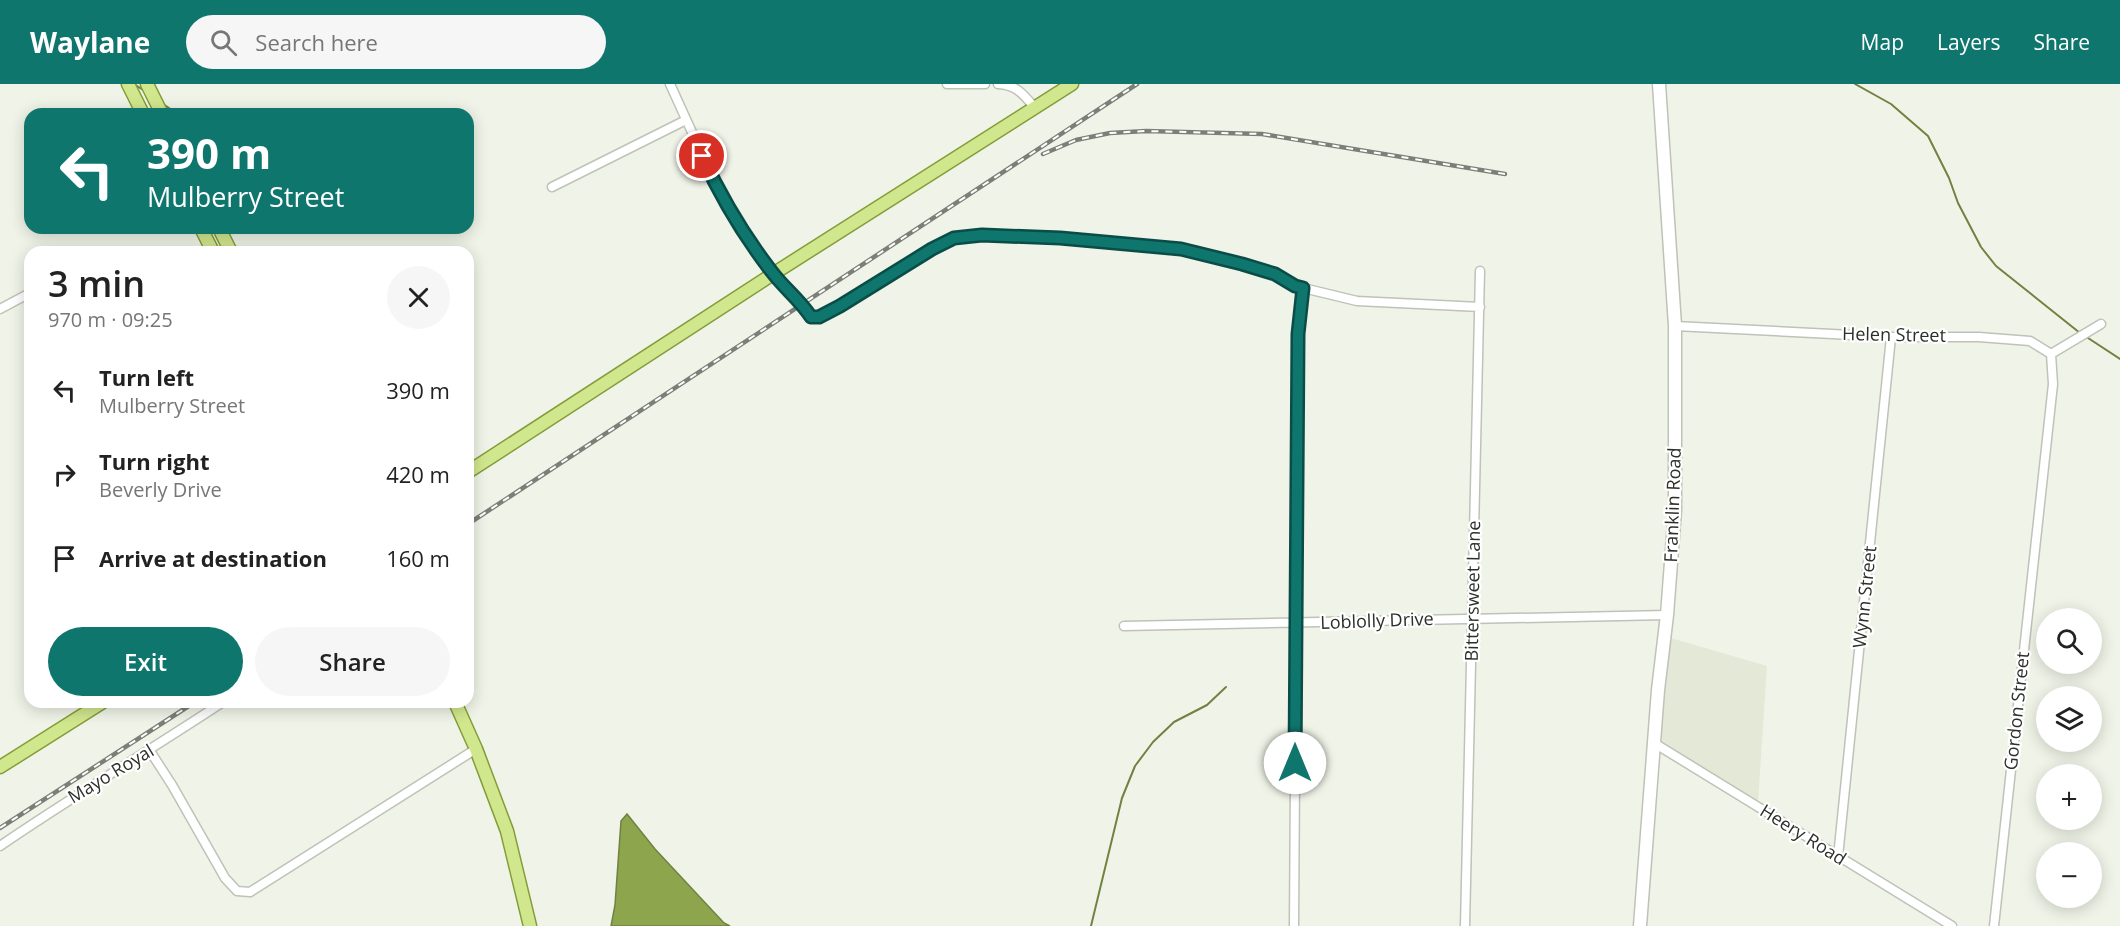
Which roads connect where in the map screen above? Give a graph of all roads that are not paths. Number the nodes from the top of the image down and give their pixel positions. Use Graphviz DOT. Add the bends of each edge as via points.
graph roads {
  1 [pos="128,84"];
  2 [pos="147,84"];
  3 [pos="670,84"];
  4 [pos="947,84"];
  5 [pos="985,84"];
  6 [pos="998,84"];
  7 [pos="1072,84"];
  8 [pos="1659,84"];
  9 [pos="140,108"];
  10 [pos="159,108"];
  11 [pos="1035,108"];
  12 [pos="686,120"];
  13 [pos="552,187"];
  14 [pos="1480,271"];
  15 [pos="773,274"];
  16 [pos="1303,288"];
  17 [pos="24,296"];
  18 [pos="1480,307"];
  19 [pos="0,309"];
  20 [pos="2101,324"];
  21 [pos="1675,326"];
  22 [pos="1892,337"];
  23 [pos="2051,354"];
  24 [pos="474,468"];
  25 [pos="1667,615"];
  26 [pos="1473,618"];
  27 [pos="1297,624"];
  28 [pos="1124,626"];
  29 [pos="94,708"];
  30 [pos="214,708"];
  31 [pos="458,708"];
  32 [pos="1654,743"];
  33 [pos="476,749"];
  34 [pos="150,751"];
  35 [pos="0,768"];
  36 [pos="0,846"];
  37 [pos="1838,857"];
  38 [pos="530,926"];
  39 [pos="1294,926"];
  40 [pos="1465,926"];
  41 [pos="1640,926"];
  42 [pos="1952,926"];
  43 [pos="1994,926"];
  1 -- 9 [label="main road"];
  2 -- 10 [label="main road"];
  3 -- 12 [label="street"];
  4 -- 5 [label="street"];
  6 -- 11 [label="street" via="1021,91"];
  7 -- 11 [label="main road"];
  8 -- 21 [label="main road, Franklin Road"];
  11 -- 15 [label="main road"];
  12 -- 13 [label="street"];
  12 -- 15 [label="street" via="728,207"];
  14 -- 18 [label="street, Bittersweet Lane"];
  15 -- 16 [label="street" via="811,317 819,317 932,249 954,238 982,235 1181,249 1275,274"];
  15 -- 24 [label="main road"];
  16 -- 18 [label="street" via="1377,303"];
  16 -- 27 [label="street" via="1298,334"];
  17 -- 19 [label="street"];
  18 -- 26 [label="street, Bittersweet Lane"];
  20 -- 23 [label="street"];
  21 -- 22 [label="street, Helen Street"];
  21 -- 25 [label="main road, Franklin Road" via="1675,510"];
  22 -- 23 [label="street, Helen Street" via="2030,341"];
  22 -- 37 [label="street, Wynn Street"];
  23 -- 43 [label="street, Gordon Street" via="2053,384"];
  25 -- 26 [label="street, Loblolly Drive"];
  25 -- 32 [label="main road, Franklin Road"];
  26 -- 27 [label="street, Loblolly Drive"];
  26 -- 40 [label="street, Bittersweet Lane"];
  27 -- 28 [label="street, Loblolly Drive"];
  27 -- 39 [label="street"];
  29 -- 35 [label="main road"];
  30 -- 34 [label="street, Mayo Royal"];
  31 -- 33 [label="main road"];
  32 -- 37 [label="street, Heery Road"];
  32 -- 41 [label="main road, Franklin Road"];
  33 -- 34 [label="street" via="250,892 237,891 225,878"];
  33 -- 38 [label="main road" via="507,831"];
  34 -- 36 [label="street, Mayo Royal" via="78,793"];
  37 -- 42 [label="street, Heery Road"];
}
